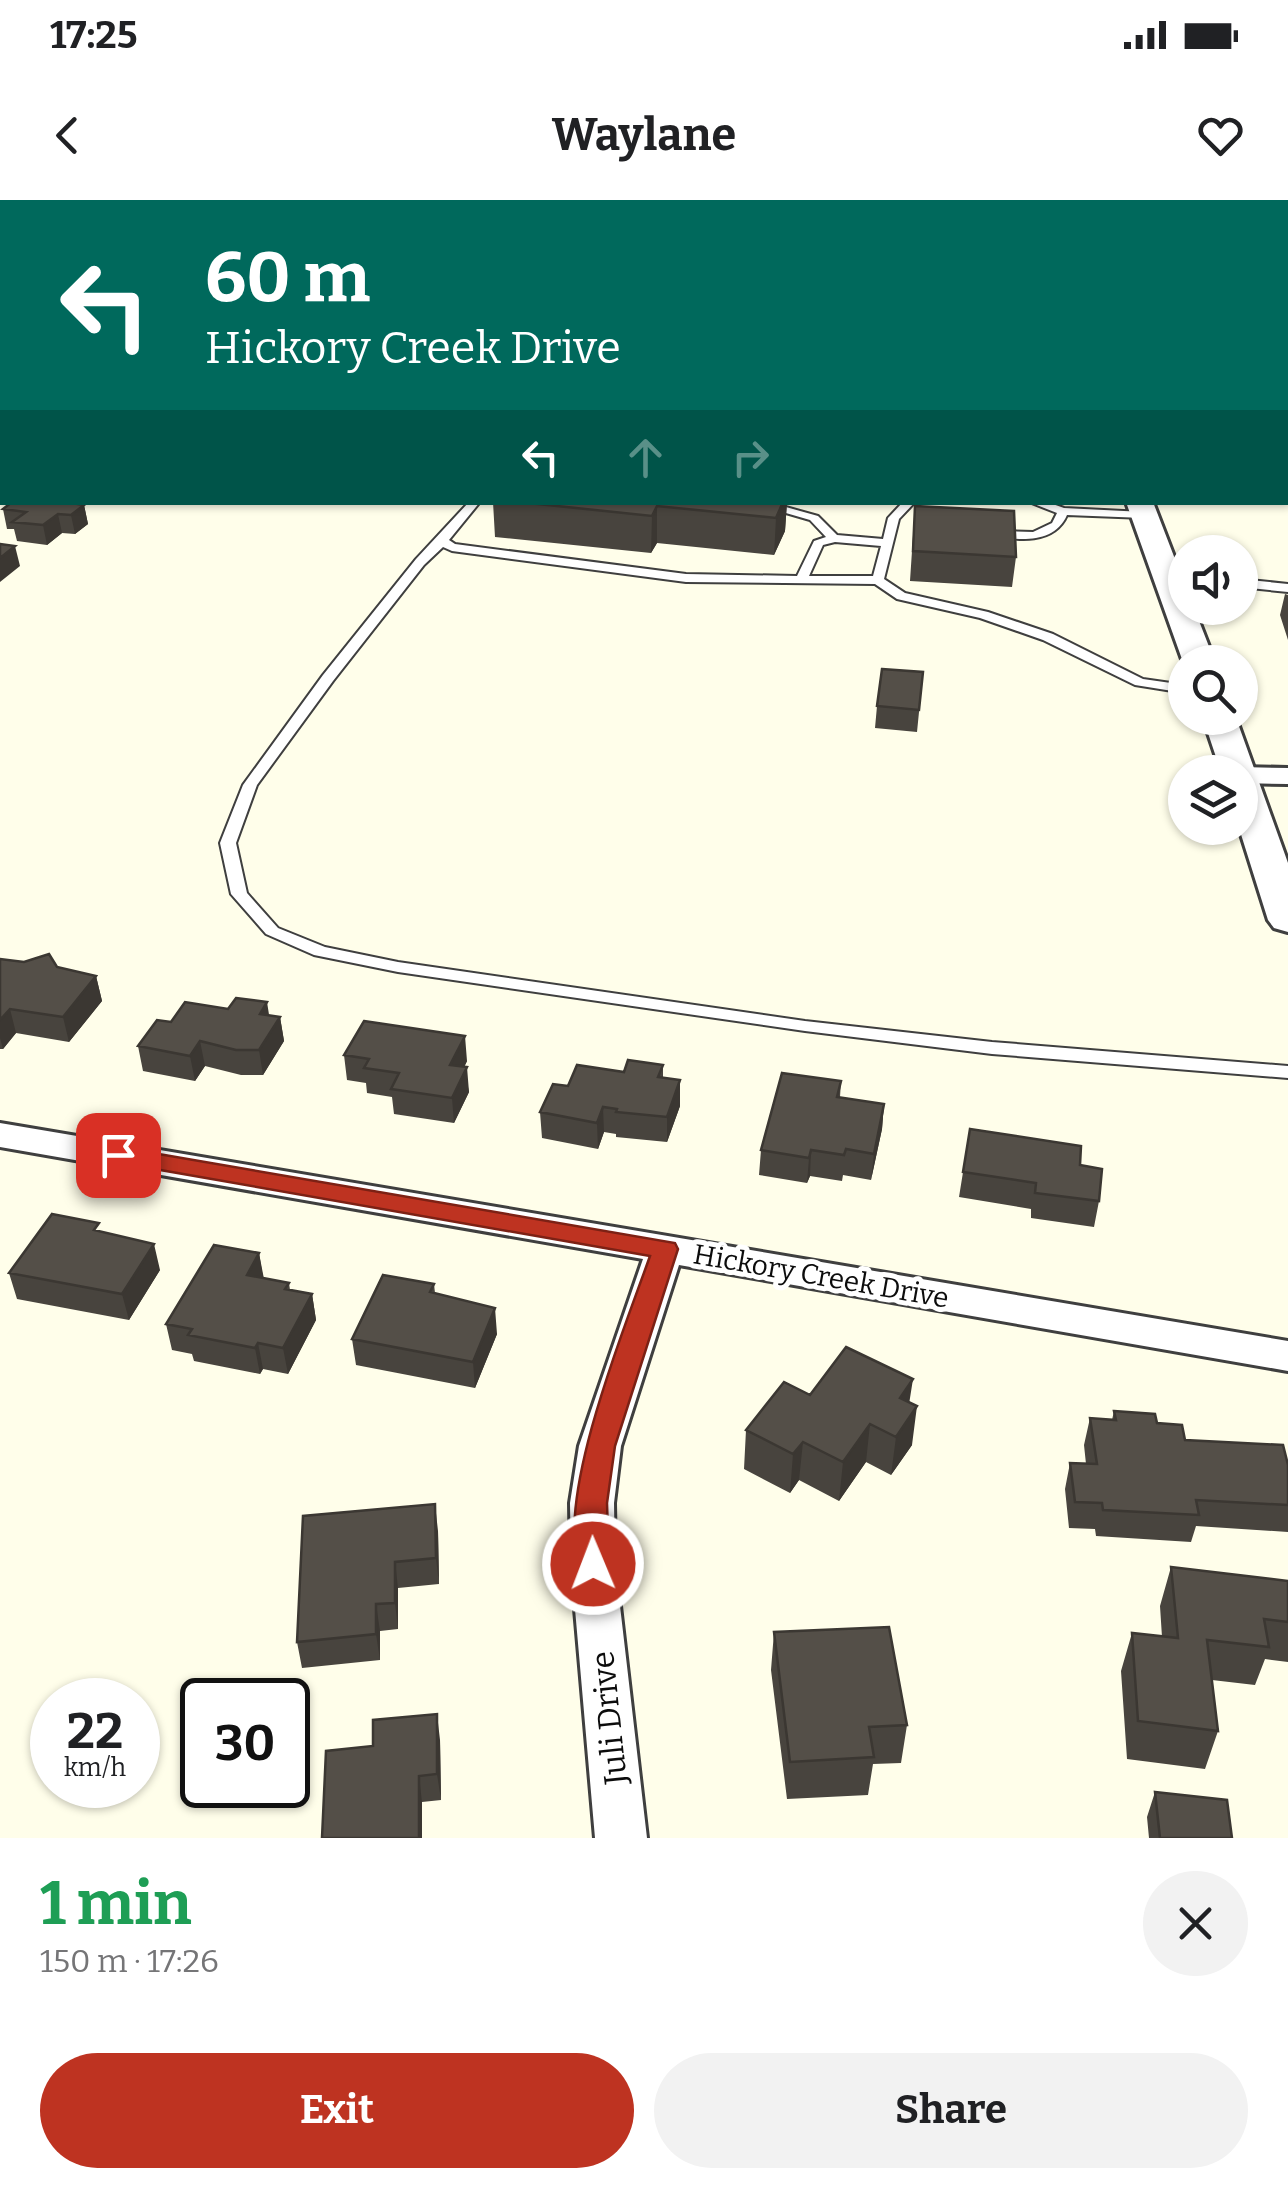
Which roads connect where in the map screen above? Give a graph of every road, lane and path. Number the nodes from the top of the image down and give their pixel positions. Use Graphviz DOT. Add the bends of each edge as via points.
graph roads {
  1 [pos="472,505"];
  2 [pos="764,505"];
  3 [pos="907,505"];
  4 [pos="1042,505"];
  5 [pos="1142,509"];
  6 [pos="1062,512"];
  7 [pos="894,518"];
  8 [pos="912,522"];
  9 [pos="986,534"];
  10 [pos="834,538"];
  11 [pos="442,540"];
  12 [pos="888,543"];
  13 [pos="1168,560"];
  14 [pos="878,580"];
  15 [pos="802,581"];
  16 [pos="1258,586"];
  17 [pos="1288,588"];
  18 [pos="1168,686"];
  19 [pos="1258,775"];
  20 [pos="1288,776"];
  21 [pos="1258,829"];
  22 [pos="1288,920"];
  23 [pos="1288,1072"];
  24 [pos="0,1135"];
  25 [pos="665,1249"];
  26 [pos="1288,1356"];
  27 [pos="622,1838"];
  1 -- 11 [label="lane"];
  2 -- 10 [label="lane" via="814,518"];
  3 -- 7 [label="lane"];
  4 -- 6 [label="lane"];
  5 -- 6 [label="lane"];
  5 -- 13 [label="street"];
  6 -- 9 [label="lane" via="1057,525 1035,536"];
  7 -- 8 [label="lane"];
  7 -- 12 [label="lane"];
  10 -- 12 [label="lane"];
  10 -- 15 [label="lane" via="818,544"];
  11 -- 15 [label="lane" via="452,547 686,578"];
  11 -- 23 [label="lane" via="250,785 228,844 239,894 272,931 320,951 398,966 805,1026"];
  12 -- 14 [label="lane"];
  14 -- 15 [label="lane"];
  14 -- 18 [label="lane" via="902,596 1048,637 1140,682"];
  16 -- 17 [label="lane"];
  19 -- 20 [label="street"];
  21 -- 22 [label="street"];
  24 -- 25 [label="street, Hickory Creek Drive"];
  25 -- 26 [label="street, Hickory Creek Drive"];
  25 -- 27 [label="street, Juli Drive" via="600,1446 592,1503"];
}
